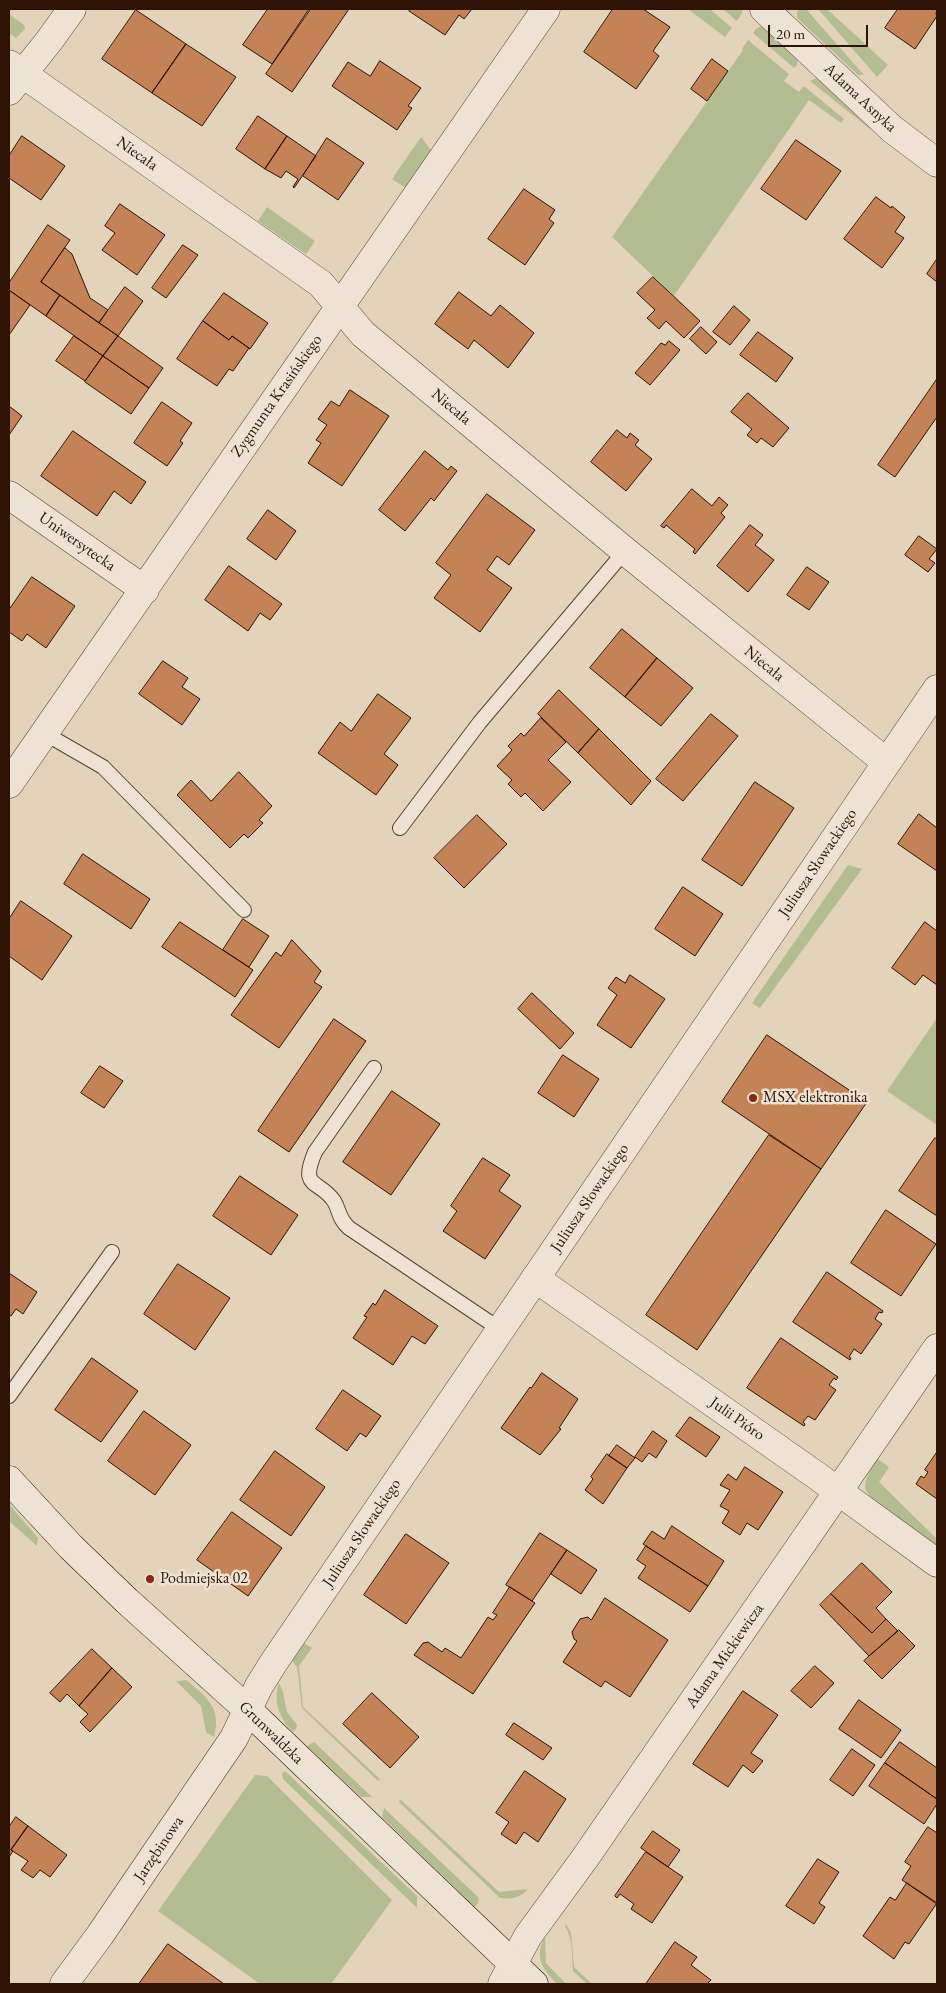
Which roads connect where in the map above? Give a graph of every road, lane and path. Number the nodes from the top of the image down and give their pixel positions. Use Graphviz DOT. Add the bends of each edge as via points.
graph roads {
  1 [pos="72,9"];
  2 [pos="546,9"];
  3 [pos="764,9"];
  4 [pos="13,76"];
  5 [pos="937,163"];
  6 [pos="340,306"];
  7 [pos="9,495"];
  8 [pos="625,551"];
  9 [pos="144,590"];
  10 [pos="937,689"];
  11 [pos="44,733"];
  12 [pos="886,762"];
  13 [pos="9,784"];
  14 [pos="400,828"];
  15 [pos="244,910"];
  16 [pos="374,1068"];
  17 [pos="112,1252"];
  18 [pos="535,1278"];
  19 [pos="501,1330"];
  20 [pos="937,1348"];
  21 [pos="9,1396"];
  22 [pos="9,1480"];
  23 [pos="840,1491"];
  24 [pos="937,1563"];
  25 [pos="248,1710"];
  26 [pos="507,1974"];
  27 [pos="64,1984"];
  28 [pos="534,1984"];
  1 -- 4 [label="street" via="49,41"];
  2 -- 6 [label="street, Zygmunta Krasińskiego"];
  3 -- 5 [label="street, Adama Asnyka" via="892,129"];
  4 -- 6 [label="street, Niecała" via="314,280"];
  6 -- 8 [label="street, Niecała" via="363,334"];
  6 -- 9 [label="street, Zygmunta Krasińskiego"];
  7 -- 9 [label="street, Uniwersytecka"];
  8 -- 12 [label="street, Niecała"];
  8 -- 14 [label="lane" via="480,722"];
  9 -- 11 [label="street, Zygmunta Krasińskiego"];
  10 -- 12 [label="street, Juliusza Słowackiego"];
  11 -- 13 [label="street, Zygmunta Krasińskiego"];
  11 -- 15 [label="lane" via="103,767"];
  12 -- 18 [label="street, Juliusza Słowackiego"];
  16 -- 19 [label="lane" via="316,1152 311,1162 311,1180 335,1202 341,1221 349,1228"];
  17 -- 21 [label="lane"];
  18 -- 19 [label="street, Juliusza Słowackiego"];
  18 -- 23 [label="street, Julii Pióro"];
  19 -- 25 [label="street, Juliusza Słowackiego" via="262,1680"];
  20 -- 23 [label="street, Adama Mickiewicza"];
  22 -- 25 [label="street, Grunwaldzka" via="127,1602"];
  23 -- 24 [label="street, Julii Pióro"];
  23 -- 26 [label="street, Adama Mickiewicza" via="537,1923"];
  25 -- 26 [label="street, Grunwaldzka"];
  25 -- 27 [label="street, Jarzębinowa" via="234,1738"];
  26 -- 28 [label="street, Grunwaldzka"];
}
